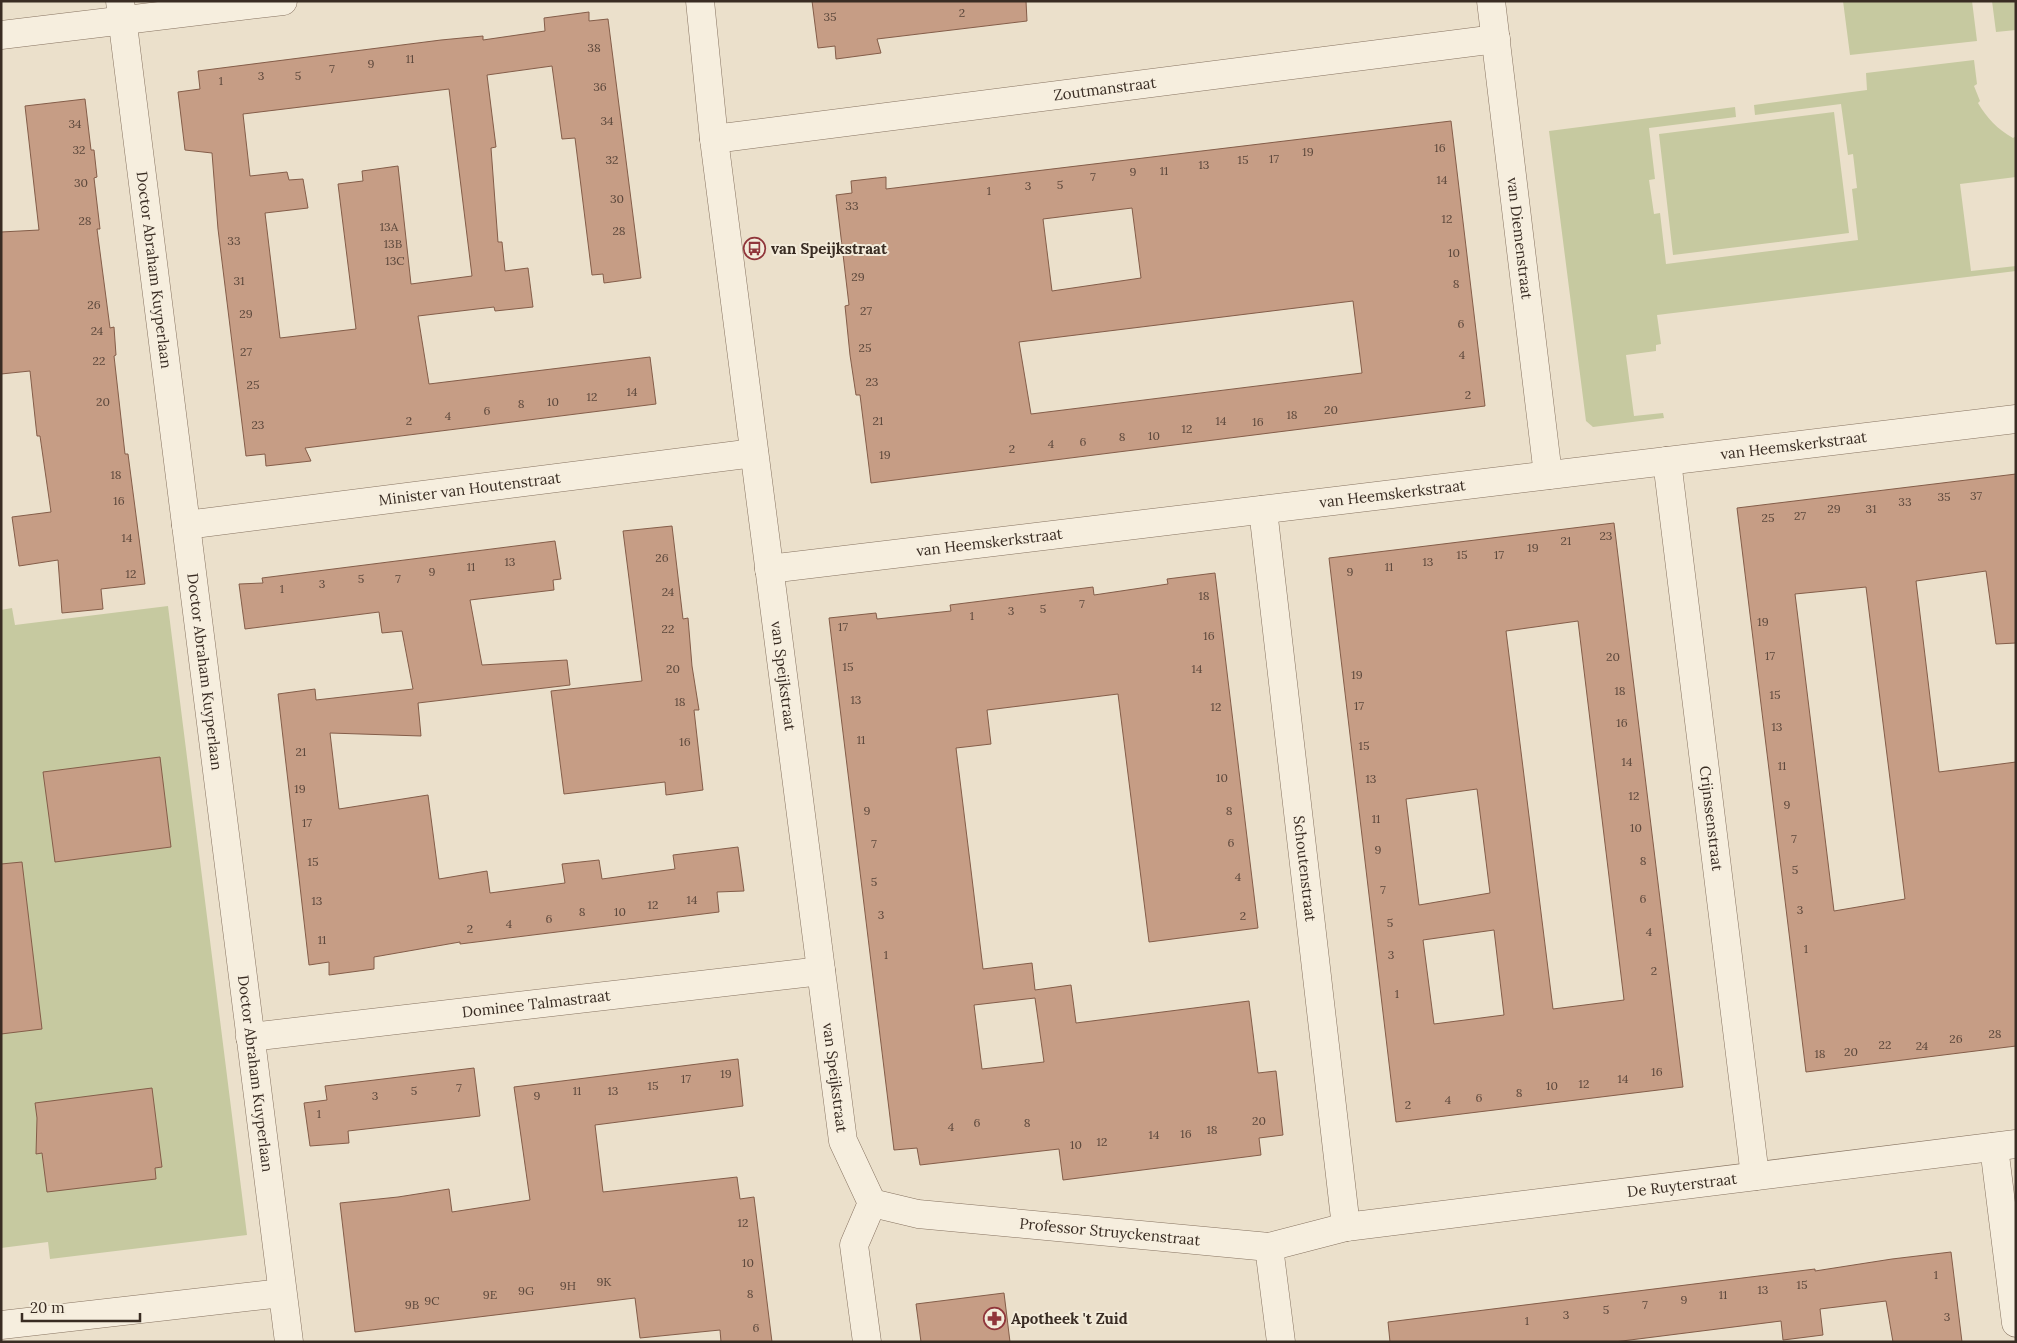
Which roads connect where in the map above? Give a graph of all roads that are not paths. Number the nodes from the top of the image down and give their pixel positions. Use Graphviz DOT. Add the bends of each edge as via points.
graph roads {
  1 [pos="283,1"];
  2 [pos="700,1"];
  3 [pos="1491,1"];
  4 [pos="121,11"];
  5 [pos="1,34"];
  6 [pos="1496,39"];
  7 [pos="714,139"];
  8 [pos="2016,419"];
  9 [pos="754,453"];
  10 [pos="1667,461"];
  11 [pos="1548,475"];
  12 [pos="1264,510"];
  13 [pos="186,525"];
  14 [pos="769,569"];
  15 [pos="821,971"];
  16 [pos="250,1037"];
  17 [pos="2005,1146"];
  18 [pos="1755,1176"];
  19 [pos="872,1203"];
  20 [pos="1346,1227"];
  21 [pos="1268,1247"];
  22 [pos="282,1293"];
  23 [pos="2016,1323"];
  24 [pos="1,1325"];
  25 [pos="289,1342"];
  26 [pos="867,1342"];
  27 [pos="1281,1342"];
  1 -- 4 [label="street"];
  2 -- 7 [label="street, van Speijkstraat"];
  3 -- 6 [label="street, van Diemenstraat"];
  4 -- 5 [label="street"];
  4 -- 13 [label="street, Doctor Abraham Kuyperlaan"];
  6 -- 7 [label="street, Zoutmanstraat"];
  6 -- 11 [label="street, van Diemenstraat"];
  7 -- 9 [label="street, van Speijkstraat"];
  8 -- 10 [label="street, van Heemskerkstraat"];
  9 -- 13 [label="street, Minister van Houtenstraat"];
  9 -- 14 [label="street, van Speijkstraat"];
  10 -- 11 [label="street, van Heemskerkstraat"];
  10 -- 18 [label="street, Crijnssenstraat"];
  11 -- 12 [label="street, van Heemskerkstraat"];
  12 -- 14 [label="street, van Heemskerkstraat"];
  12 -- 20 [label="street, Schoutenstraat"];
  13 -- 16 [label="street, Doctor Abraham Kuyperlaan"];
  14 -- 15 [label="street, van Speijkstraat"];
  15 -- 16 [label="street, Dominee Talmastraat"];
  15 -- 19 [label="street, van Speijkstraat" via="842,1142"];
  16 -- 22 [label="street, Doctor Abraham Kuyperlaan"];
  17 -- 18 [label="street, De Ruyterstraat"];
  17 -- 23 [label="street"];
  18 -- 20 [label="street, De Ruyterstraat"];
  19 -- 21 [label="street, Professor Struyckenstraat" via="918,1214"];
  19 -- 26 [label="street" via="854,1245"];
  20 -- 21 [label="street, Professor Struyckenstraat"];
  21 -- 27 [label="street"];
  22 -- 24 [label="street"];
  22 -- 25 [label="street, Doctor Abraham Kuyperlaan"];
}
